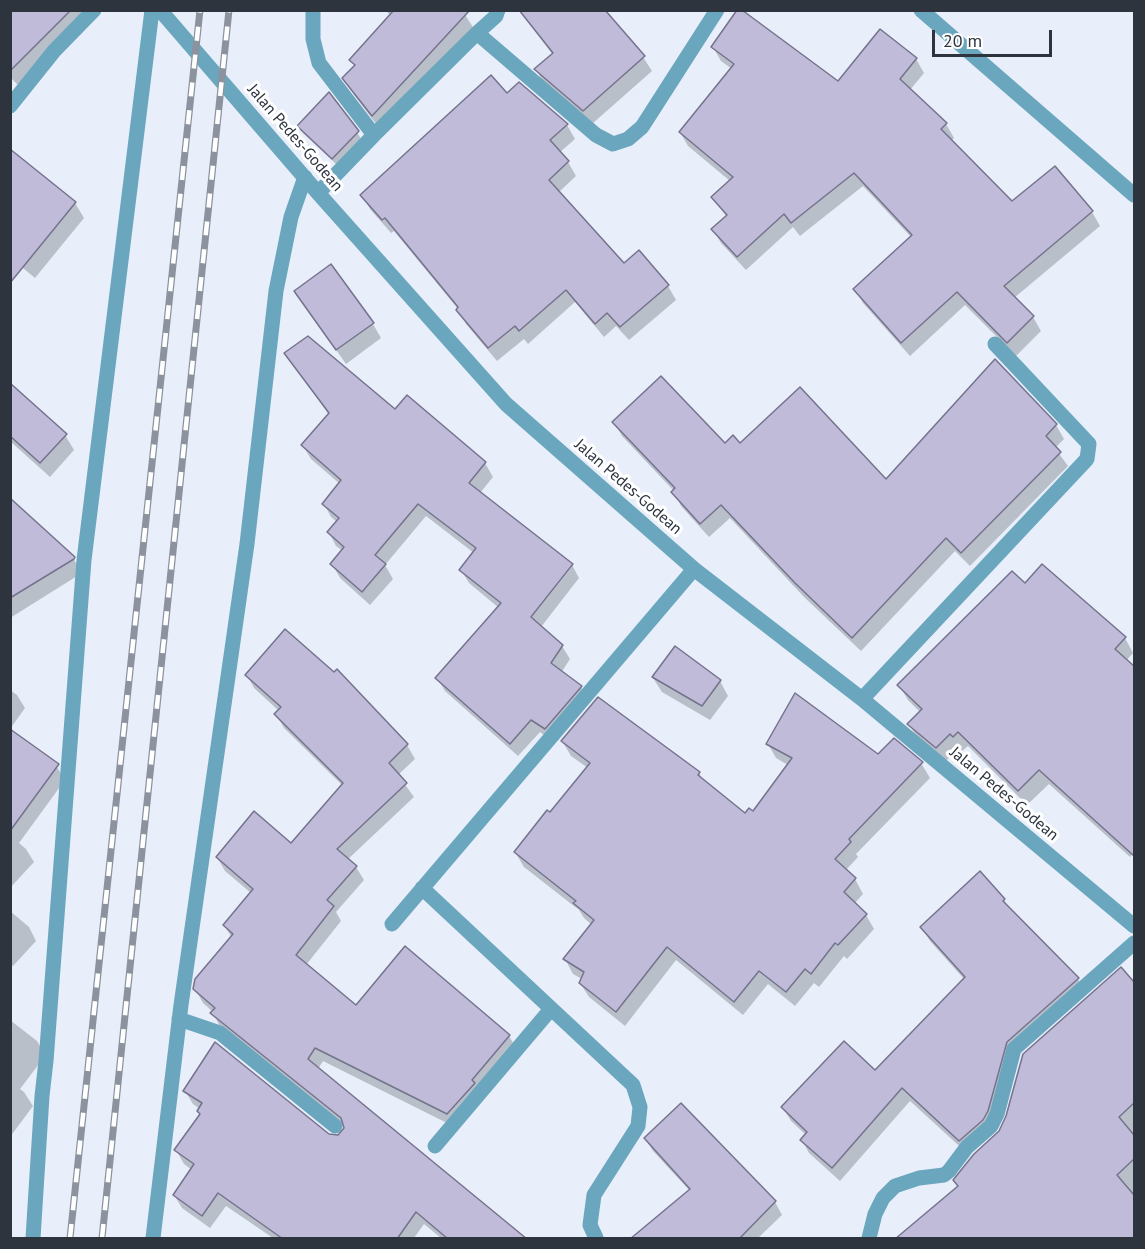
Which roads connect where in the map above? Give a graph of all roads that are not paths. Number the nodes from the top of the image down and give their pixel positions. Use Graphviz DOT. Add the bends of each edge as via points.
graph roads {
  1 [pos="94,10"];
  2 [pos="152,10"];
  3 [pos="160,10"];
  4 [pos="313,10"];
  5 [pos="498,10"];
  6 [pos="717,10"];
  7 [pos="921,10"];
  8 [pos="477,33"];
  9 [pos="10,106"];
  10 [pos="374,135"];
  11 [pos="305,177"];
  12 [pos="318,193"];
  13 [pos="1134,195"];
  14 [pos="995,344"];
  15 [pos="694,569"];
  16 [pos="862,699"];
  17 [pos="422,888"];
  18 [pos="392,924"];
  19 [pos="1134,926"];
  20 [pos="1134,943"];
  21 [pos="551,1009"];
  22 [pos="179,1018"];
  23 [pos="335,1126"];
  24 [pos="435,1146"];
  25 [pos="33,1239"];
  26 [pos="153,1239"];
  27 [pos="596,1239"];
  28 [pos="869,1239"];
  1 -- 9 [label="street" via="54,51"];
  2 -- 25 [label="street" via="84,560"];
  3 -- 11 [label="street, Jalan Pedes-Godean"];
  4 -- 10 [label="street" via="313,39 319,63"];
  5 -- 8 [label="street"];
  6 -- 8 [label="street" via="642,127 614,144 596,135"];
  7 -- 13 [label="street"];
  8 -- 10 [label="street"];
  10 -- 12 [label="street"];
  11 -- 12 [label="street, Jalan Pedes-Godean"];
  11 -- 22 [label="street" via="291,217 276,291 247,544"];
  12 -- 15 [label="street, Jalan Pedes-Godean" via="506,404"];
  14 -- 16 [label="street" via="1089,444 1087,459"];
  15 -- 16 [label="street, Jalan Pedes-Godean"];
  15 -- 17 [label="street"];
  16 -- 19 [label="street, Jalan Pedes-Godean"];
  17 -- 18 [label="street"];
  17 -- 21 [label="street"];
  20 -- 28 [label="street" via="1014,1048 998,1114 991,1126 944,1175 895,1186 875,1214"];
  21 -- 24 [label="street"];
  21 -- 27 [label="street" via="633,1085 640,1107 638,1126 594,1195 590,1225"];
  22 -- 23 [label="street" via="220,1033"];
  22 -- 26 [label="street"];
}
